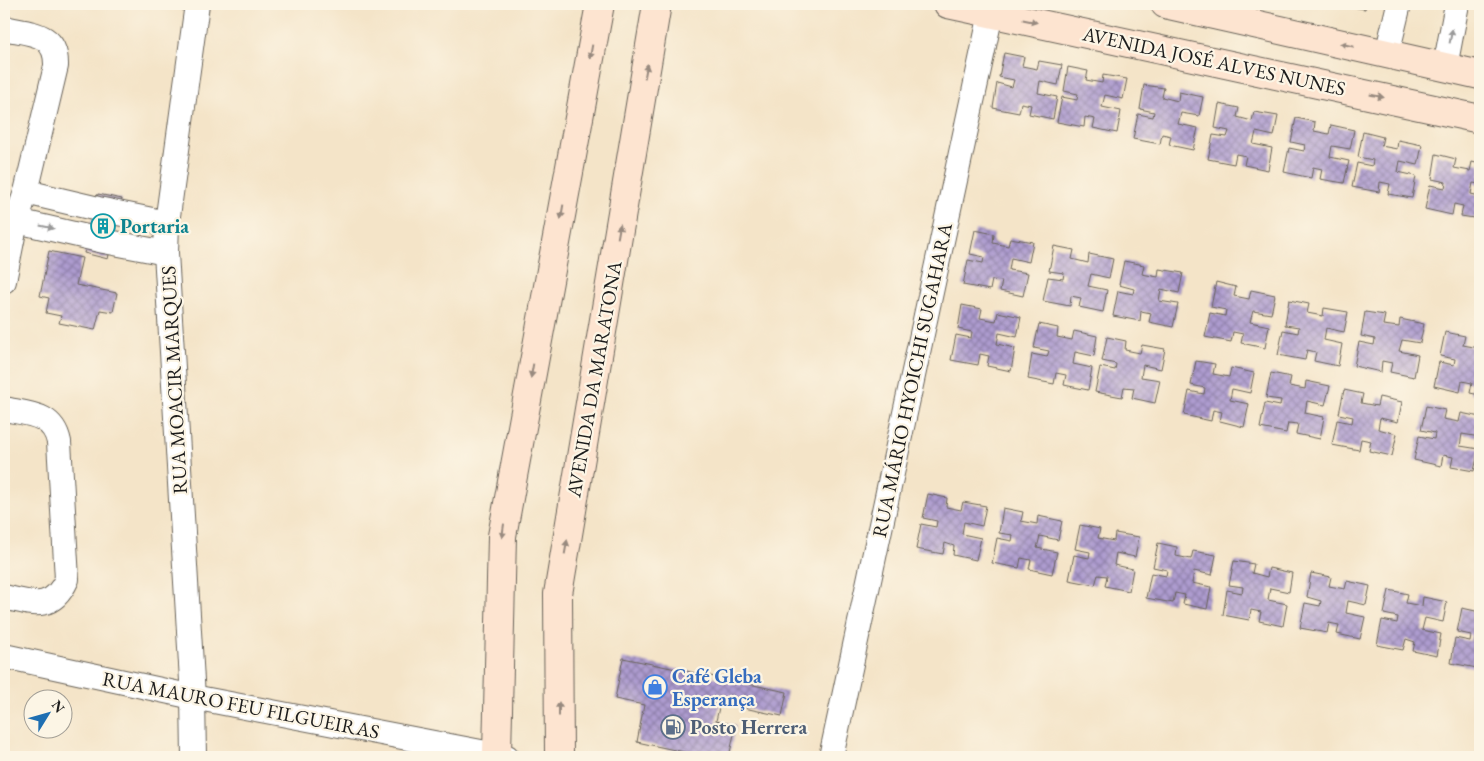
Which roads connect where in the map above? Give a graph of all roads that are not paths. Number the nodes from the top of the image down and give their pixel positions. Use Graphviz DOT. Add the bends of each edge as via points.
graph roads {
  1 [pos="197,4"];
  2 [pos="600,4"];
  3 [pos="657,4"];
  4 [pos="948,4"];
  5 [pos="1165,4"];
  6 [pos="1399,4"];
  7 [pos="1457,4"];
  8 [pos="992,8"];
  9 [pos="4,28"];
  10 [pos="1387,54"];
  11 [pos="1445,67"];
  12 [pos="1480,75"];
  13 [pos="1480,119"];
  14 [pos="26,192"];
  15 [pos="127,216"];
  16 [pos="10,219"];
  17 [pos="167,224"];
  18 [pos="124,245"];
  19 [pos="166,253"];
  20 [pos="4,281"];
  21 [pos="4,409"];
  22 [pos="4,597"];
  23 [pos="4,656"];
  24 [pos="193,697"];
  25 [pos="502,756"];
  26 [pos="194,757"];
  27 [pos="559,757"];
  28 [pos="831,757"];
  1 -- 17 [label="street, RUA MOACIR MARQUES"];
  2 -- 25 [label="street, one-way" via="502,536"];
  27 -- 3 [label="street, AVENIDA DA MARATONA, one-way" via="558,594"];
  4 -- 8 [label="street, AVENIDA JOSÉ ALVES NUNES"];
  10 -- 5 [label="street, one-way"];
  6 -- 10 [label="street"];
  11 -- 7 [label="street, one-way"];
  8 -- 13 [label="street, AVENIDA JOSÉ ALVES NUNES, one-way"];
  8 -- 28 [label="street, RUA MÁRIO HYOICHI SUGAHARA"];
  9 -- 14 [label="street" via="46,39 56,56"];
  10 -- 11 [label="street"];
  11 -- 12 [label="street"];
  14 -- 15 [label="street"];
  14 -- 16 [label="street"];
  15 -- 17 [label="street"];
  15 -- 18 [label="street"];
  16 -- 18 [label="street, one-way"];
  16 -- 20 [label="street"];
  17 -- 19 [label="street, RUA MOACIR MARQUES"];
  18 -- 19 [label="street"];
  19 -- 24 [label="street, RUA MOACIR MARQUES"];
  21 -- 22 [label="street" via="47,420 57,433 67,579 47,602 37,604"];
  23 -- 24 [label="street, RUA MAURO FEU FILGUEIRAS"];
  24 -- 25 [label="street, RUA MAURO FEU FILGUEIRAS"];
  24 -- 26 [label="street, RUA MOACIR MARQUES"];
}
